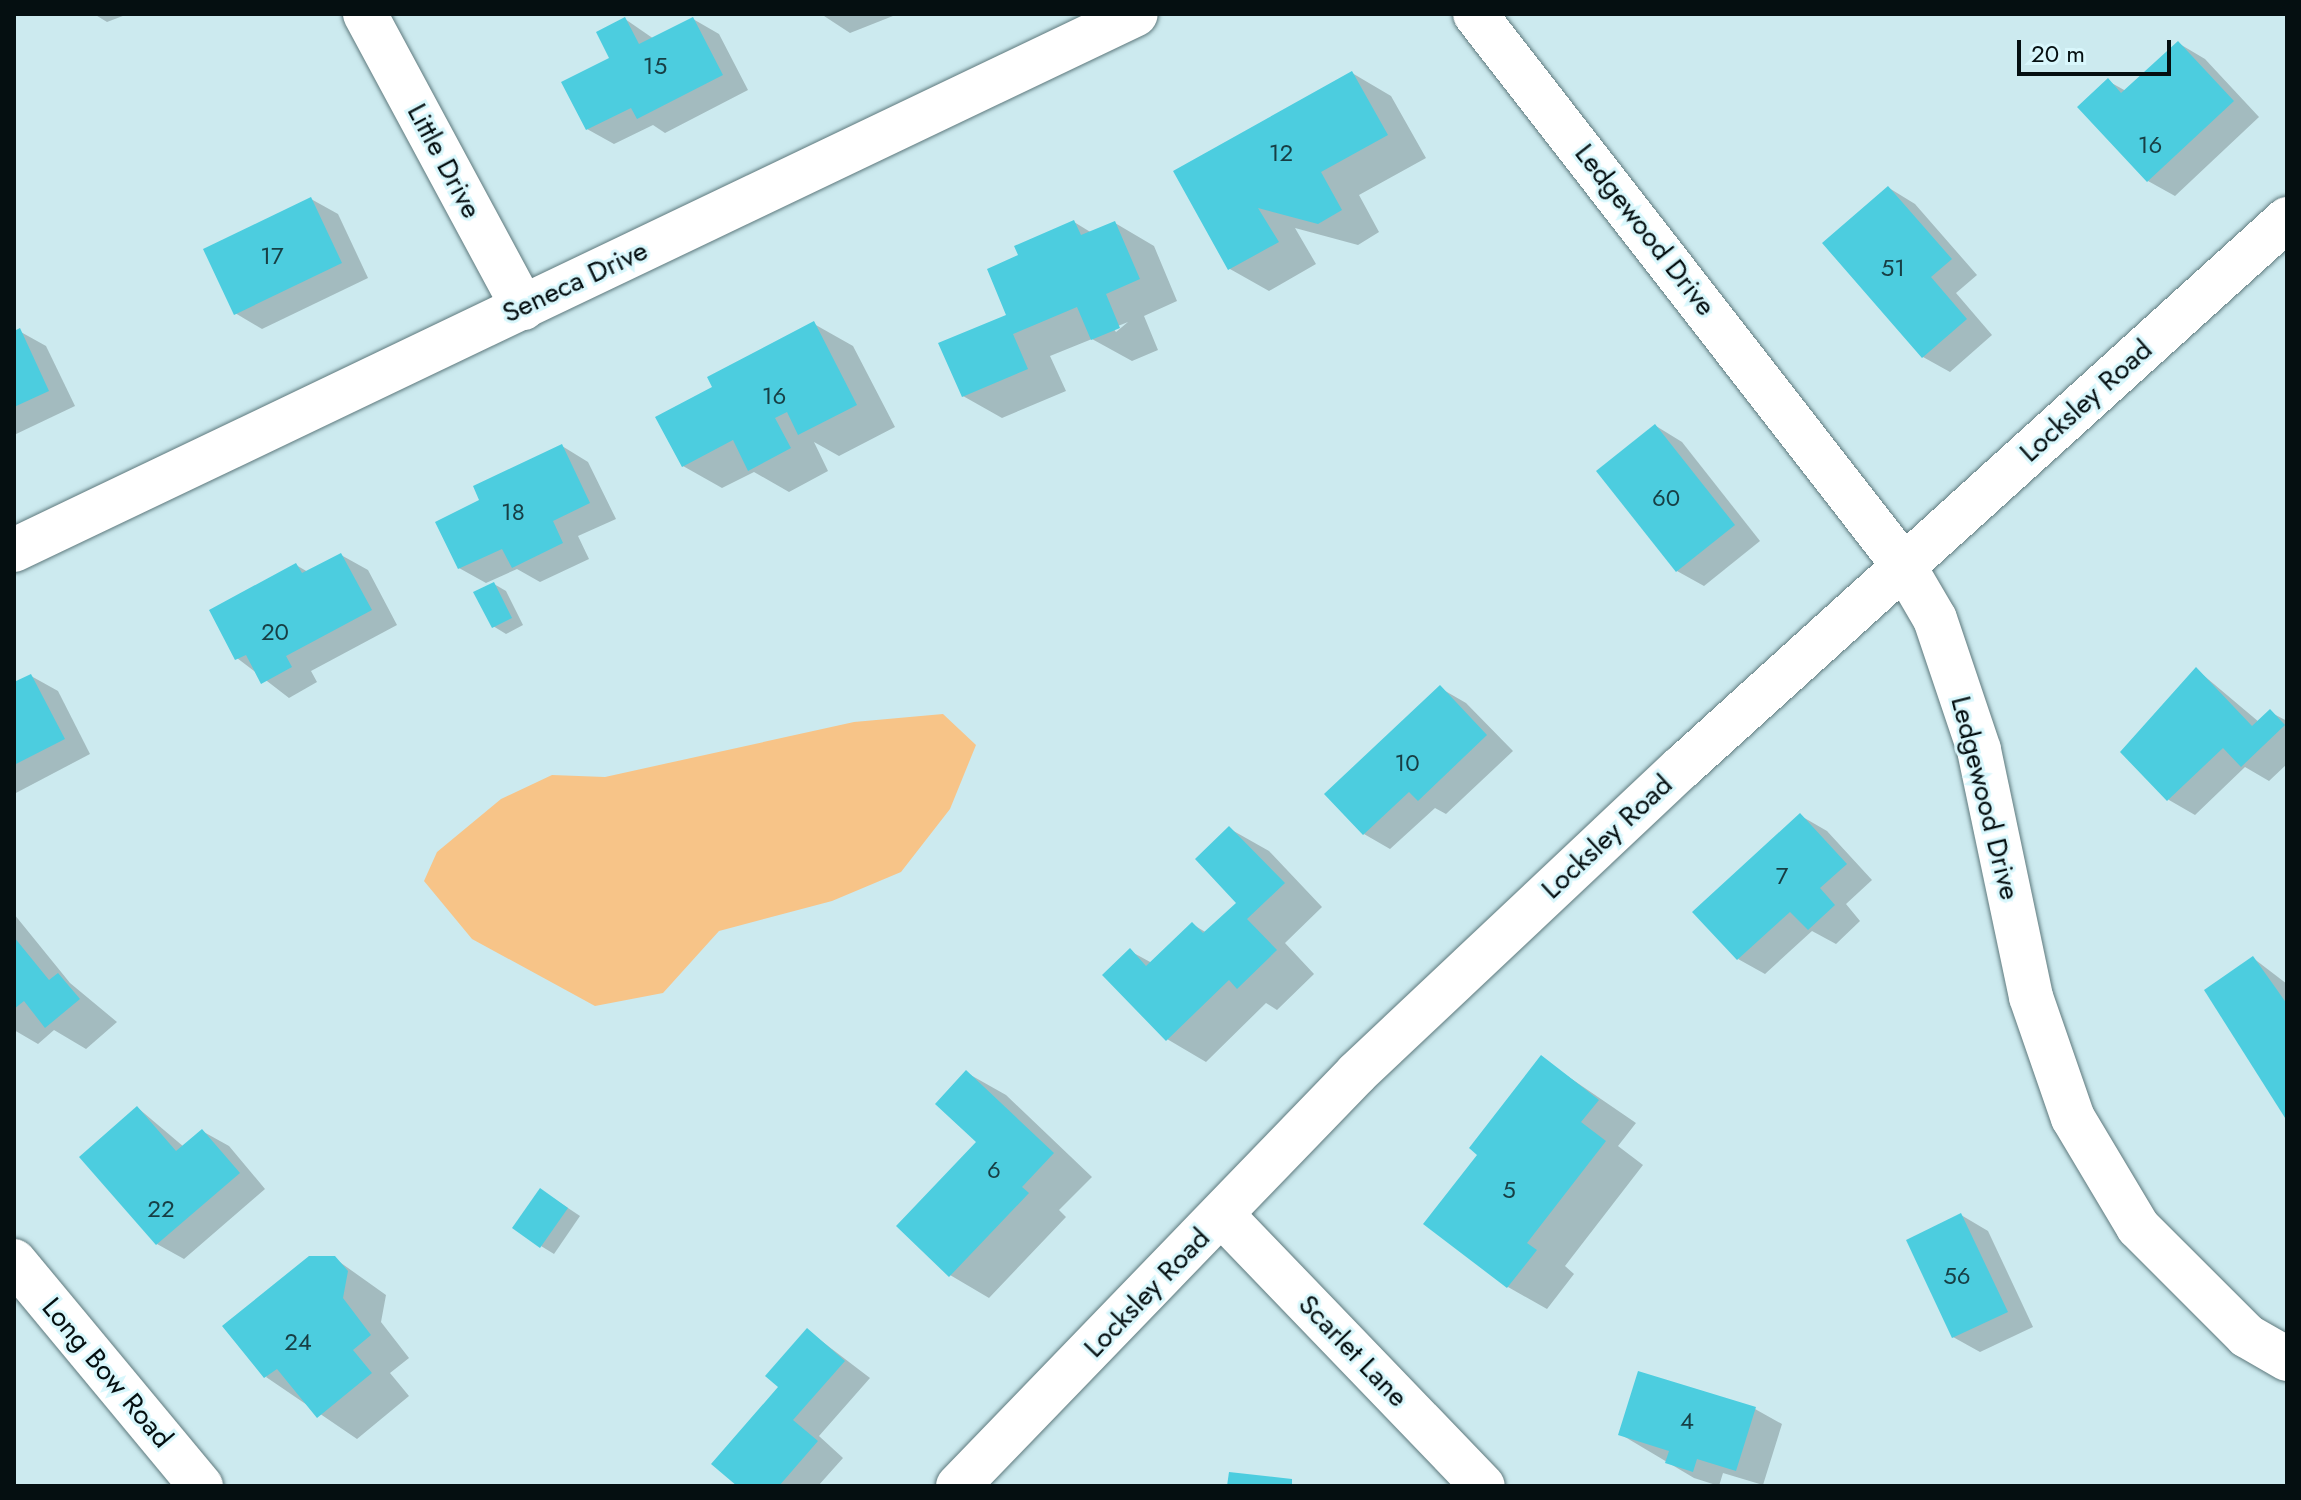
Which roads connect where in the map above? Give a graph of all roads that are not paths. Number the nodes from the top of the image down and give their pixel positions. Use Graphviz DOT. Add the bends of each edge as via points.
graph roads {
  1 [pos="365,14"];
  2 [pos="1136,14"];
  3 [pos="1475,14"];
  4 [pos="2287,219"];
  5 [pos="523,308"];
  6 [pos="14,550"];
  7 [pos="1904,566"];
  8 [pos="1222,1215"];
  9 [pos="14,1261"];
  10 [pos="2287,1359"];
  11 [pos="201,1486"];
  12 [pos="958,1486"];
  13 [pos="1483,1486"];
  1 -- 5 [label="street, Little Drive"];
  2 -- 5 [label="street, Seneca Drive"];
  3 -- 7 [label="street, Ledgewood Drive"];
  4 -- 7 [label="street, Locksley Road"];
  5 -- 6 [label="street, Seneca Drive"];
  7 -- 8 [label="street, Locksley Road" via="1357,1073"];
  7 -- 10 [label="street, Ledgewood Drive" via="1935,619 1979,750 2031,997 2073,1118 2138,1227 2247,1336"];
  8 -- 12 [label="street, Locksley Road"];
  8 -- 13 [label="street, Scarlet Lane"];
  9 -- 11 [label="street, Long Bow Road"];
}
